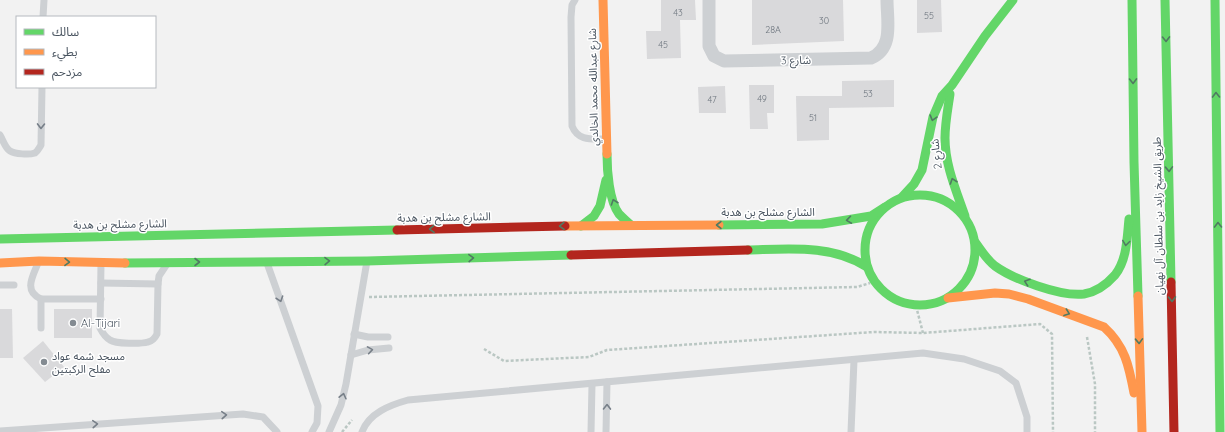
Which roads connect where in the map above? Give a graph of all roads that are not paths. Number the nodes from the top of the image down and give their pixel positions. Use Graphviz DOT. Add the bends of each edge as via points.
graph roads {
  1 [pos="44,0"];
  2 [pos="575,0"];
  3 [pos="603,0"];
  4 [pos="709,0"];
  5 [pos="887,0"];
  6 [pos="1013,0"];
  7 [pos="1132,0"];
  8 [pos="1165,0"];
  9 [pos="1215,0"];
  10 [pos="43,16"];
  11 [pos="952,85"];
  12 [pos="42,88"];
  13 [pos="0,135"];
  14 [pos="606,139"];
  15 [pos="1134,162"];
  16 [pos="607,174"];
  17 [pos="902,197"];
  18 [pos="885,207"];
  19 [pos="965,218"];
  20 [pos="631,225"];
  21 [pos="581,226"];
  22 [pos="146,235"];
  23 [pos="3,236"];
  24 [pos="99,236"];
  25 [pos="975,242"];
  26 [pos="106,243"];
  27 [pos="104,260"];
  28 [pos="39,261"];
  29 [pos="367,261"];
  30 [pos="142,262"];
  31 [pos="168,262"];
  32 [pos="267,262"];
  33 [pos="0,263"];
  34 [pos="867,267"];
  35 [pos="1219,274"];
  36 [pos="101,283"];
  37 [pos="158,284"];
  38 [pos="0,285"];
  39 [pos="14,285"];
  40 [pos="948,298"];
  41 [pos="41,299"];
  42 [pos="101,299"];
  43 [pos="1225,318"];
  44 [pos="42,328"];
  45 [pos="354,334"];
  46 [pos="388,337"];
  47 [pos="389,348"];
  48 [pos="351,355"];
  49 [pos="854,360"];
  50 [pos="607,382"];
  51 [pos="592,384"];
  52 [pos="23,430"];
  53 [pos="0,431"];
  54 [pos="277,432"];
  55 [pos="312,432"];
  56 [pos="329,432"];
  57 [pos="362,432"];
  58 [pos="591,432"];
  59 [pos="606,432"];
  60 [pos="851,432"];
  61 [pos="1027,432"];
  62 [pos="1141,432"];
  63 [pos="1174,432"];
  64 [pos="1220,432"];
  1 -- 10 [label="lane"];
  2 -- 14 [label="lane" via="571,17 572,126 580,137"];
  3 -- 14 [label="main road, شارع عبدالله محمد الخالدي"];
  4 -- 5 [label="street, شارع 3" via="709,46 714,56 724,61 871,58 881,52 886,43"];
  6 -- 11 [label="main road, شارع 2"];
  7 -- 15 [label="main road, one-way"];
  8 -- 63 [label="main road, طريق الشيخ زايد بن سلطان آل نهيان, one-way"];
  35 -- 9 [label="main road, one-way"];
  11 -- 17 [label="main road, شارع 2, one-way" via="942,96 933,117 922,170"];
  19 -- 11 [label="main road, شارع 2, one-way" via="950,174 945,138"];
  12 -- 13 [label="lane, one-way" via="39,150 27,154 10,152"];
  14 -- 16 [label="main road, شارع عبدالله محمد الخالدي"];
  15 -- 25 [label="main road, one-way" via="1129,222 1122,262 1107,284 1095,291 1067,293 1050,290 1014,277 987,259"];
  15 -- 62 [label="main road, one-way"];
  20 -- 16 [label="main road, شارع عبدالله محمد الخالدي, one-way" via="619,214 614,204"];
  16 -- 21 [label="main road, شارع عبدالله محمد الخالدي" via="600,206 594,216"];
  17 -- 18 [label="main road"];
  17 -- 19 [label="main road" via="916,194 943,199 956,207"];
  18 -- 20 [label="main road, الشارع مشلح بن هدبة, one-way" via="871,216 822,224"];
  18 -- 34 [label="main road" via="874,219 867,234"];
  19 -- 25 [label="main road" via="972,229"];
  20 -- 21 [label="main road, الشارع مشلح بن هدبة"];
  21 -- 22 [label="main road, الشارع مشلح بن هدبة, one-way"];
  22 -- 24 [label="main road, الشارع مشلح بن هدبة"];
  22 -- 30 [label="main road" via="134,248 135,257"];
  23 -- 24 [label="main road, الشارع مشلح بن هدبة"];
  24 -- 26 [label="main road"];
  25 -- 40 [label="main road" via="975,255 967,280"];
  28 -- 27 [label="main road, one-way"];
  27 -- 30 [label="main road"];
  27 -- 36 [label="lane"];
  28 -- 33 [label="main road"];
  28 -- 41 [label="lane" via="31,288"];
  32 -- 29 [label="main road, one-way"];
  29 -- 34 [label="main road, one-way" via="784,249 829,251 850,256"];
  29 -- 45 [label="lane"];
  30 -- 31 [label="main road"];
  31 -- 32 [label="main road, one-way"];
  31 -- 37 [label="lane" via="159,276"];
  32 -- 55 [label="lane, one-way" via="318,406 317,423"];
  34 -- 40 [label="main road" via="875,282 886,294 900,302 916,306"];
  35 -- 43 [label="main road"];
  35 -- 64 [label="main road"];
  36 -- 37 [label="lane"];
  36 -- 42 [label="lane"];
  37 -- 42 [label="lane" via="157,334 149,342 112,342 105,336 100,328"];
  38 -- 39 [label="lane"];
  40 -- 62 [label="main road, one-way" via="1009,294 1104,327 1121,345 1130,372"];
  41 -- 42 [label="lane"];
  41 -- 44 [label="lane"];
  45 -- 46 [label="lane"];
  45 -- 48 [label="lane"];
  48 -- 47 [label="lane, one-way"];
  56 -- 48 [label="lane, one-way" via="341,405"];
  49 -- 50 [label="lane"];
  49 -- 60 [label="lane"];
  49 -- 61 [label="lane" via="923,353 964,359 1000,371 1016,383 1027,417"];
  50 -- 51 [label="lane"];
  59 -- 50 [label="lane, one-way"];
  51 -- 57 [label="lane" via="408,400 390,405 376,413"];
  51 -- 58 [label="lane"];
  52 -- 53 [label="lane"];
  52 -- 54 [label="lane, one-way" via="243,414 263,417"];
}
